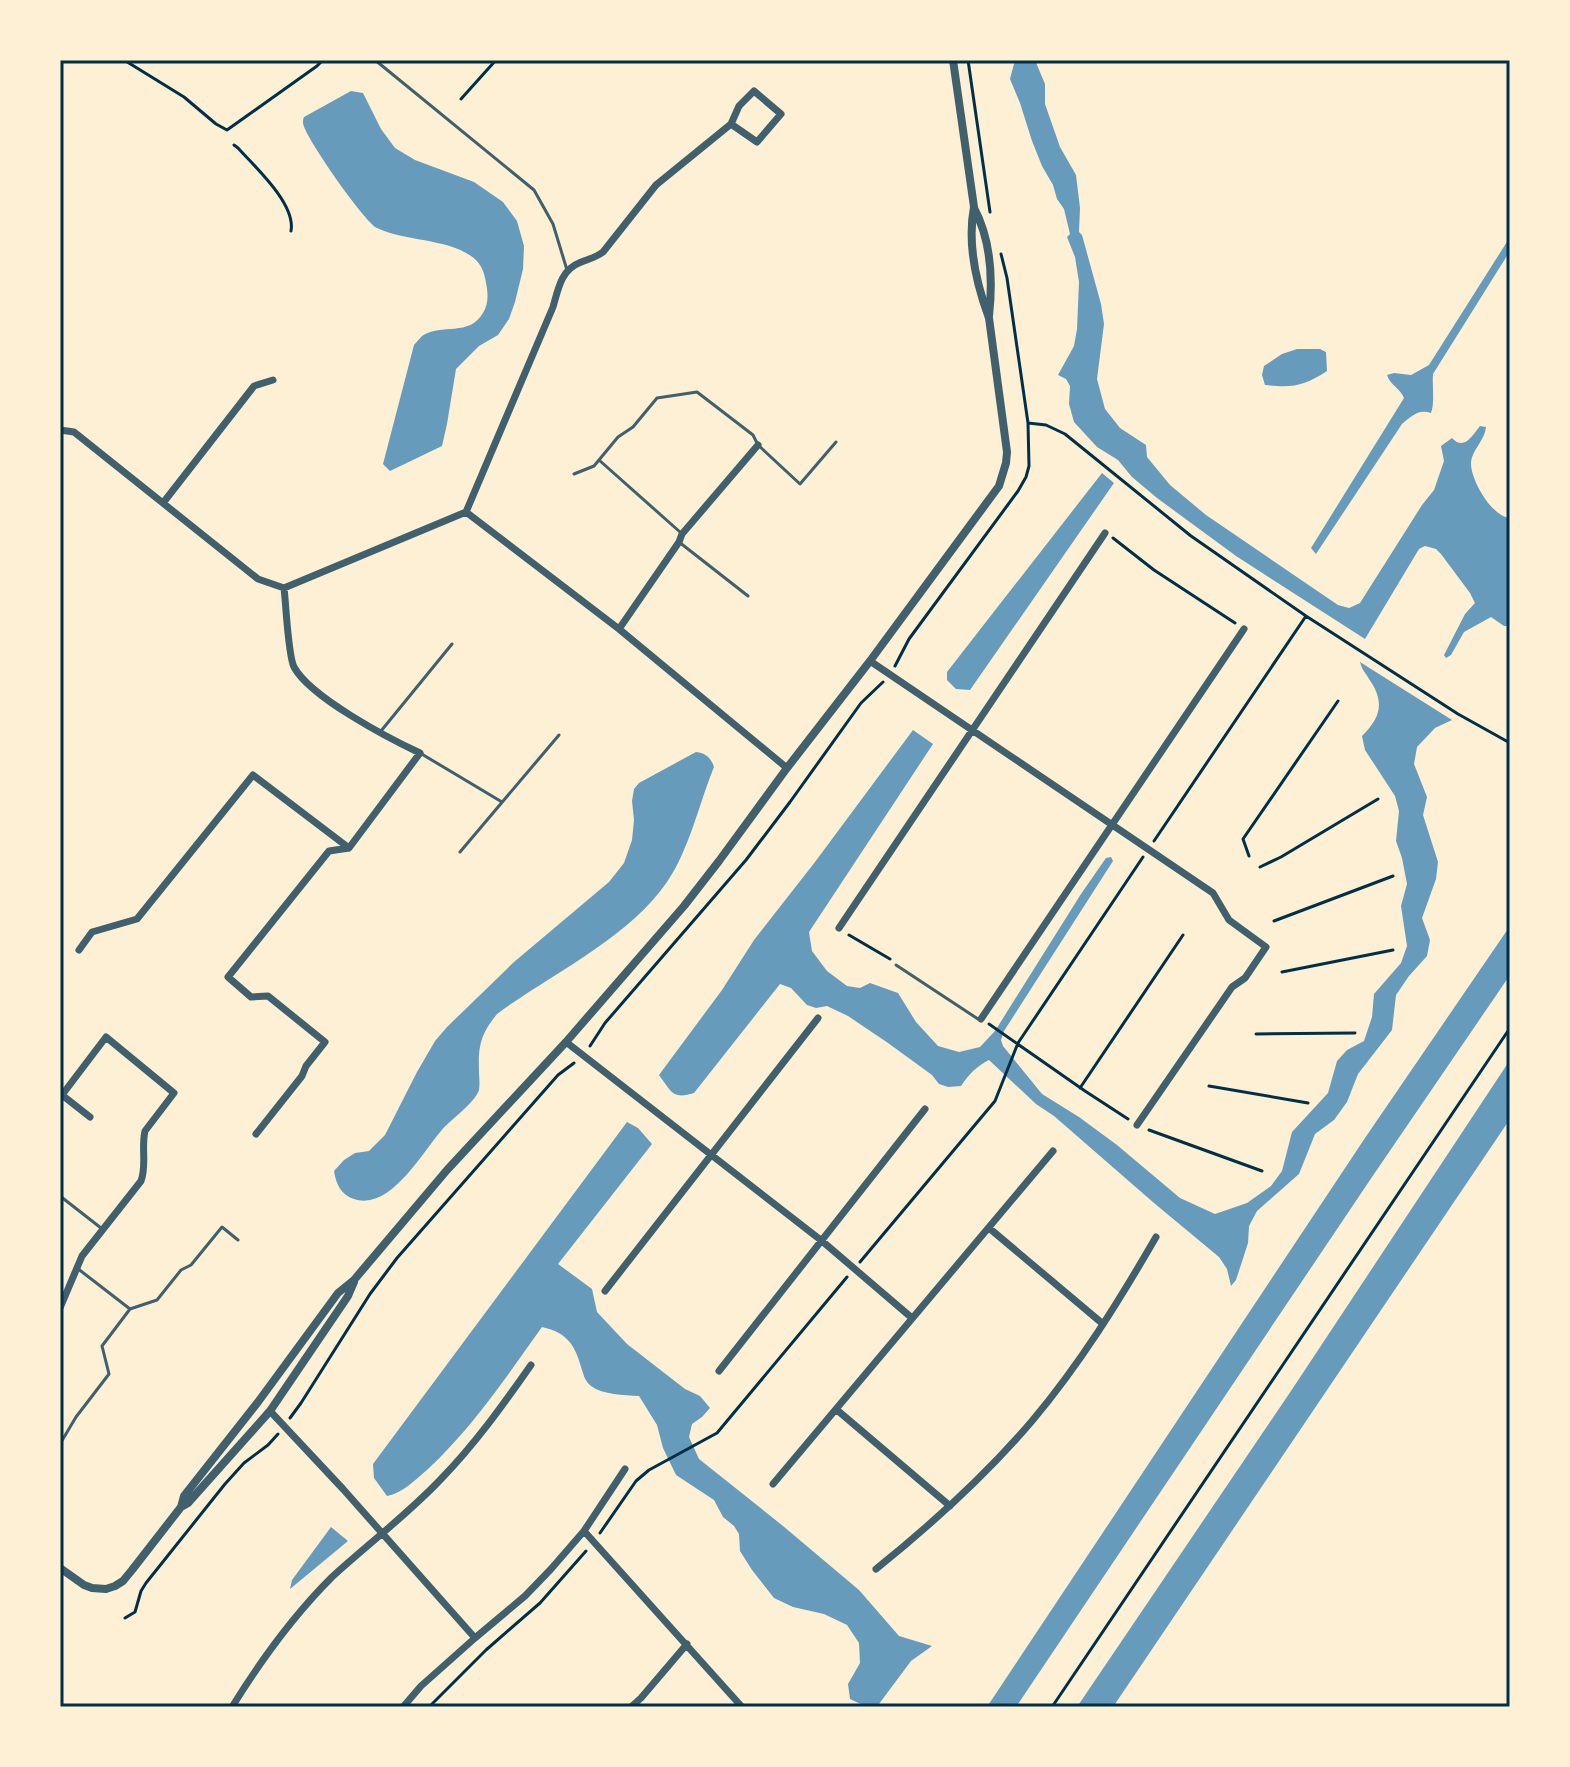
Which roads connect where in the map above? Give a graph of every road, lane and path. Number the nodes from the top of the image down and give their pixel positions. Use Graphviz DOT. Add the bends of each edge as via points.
graph roads {
  1 [pos="124,60"];
  2 [pos="323,60"];
  3 [pos="375,60"];
  4 [pos="496,60"];
  5 [pos="953,60"];
  6 [pos="968,60"];
  7 [pos="461,99"];
  8 [pos="731,124"];
  9 [pos="234,145"];
  10 [pos="974,207"];
  11 [pos="992,221"];
  12 [pos="291,231"];
  13 [pos="998,243"];
  14 [pos="567,271"];
  15 [pos="989,318"];
  16 [pos="273,380"];
  17 [pos="1028,423"];
  18 [pos="60,430"];
  19 [pos="836,442"];
  20 [pos="758,445"];
  21 [pos="599,460"];
  22 [pos="574,474"];
  23 [pos="163,503"];
  24 [pos="466,512"];
  25 [pos="1105,533"];
  26 [pos="682,534"];
  27 [pos="679,542"];
  28 [pos="284,588"];
  29 [pos="748,596"];
  30 [pos="1306,616"];
  31 [pos="619,629"];
  32 [pos="1244,629"];
  33 [pos="452,644"];
  34 [pos="870,661"];
  35 [pos="889,675"];
  36 [pos="1338,701"];
  37 [pos="972,730"];
  38 [pos="379,733"];
  39 [pos="559,735"];
  40 [pos="1510,743"];
  41 [pos="420,753"];
  42 [pos="787,768"];
  43 [pos="1378,799"];
  44 [pos="502,802"];
  45 [pos="1112,825"];
  46 [pos="349,848"];
  47 [pos="1148,850"];
  48 [pos="460,852"];
  49 [pos="1249,856"];
  50 [pos="1260,867"];
  51 [pos="1393,876"];
  52 [pos="1274,921"];
  53 [pos="839,928"];
  54 [pos="1183,935"];
  55 [pos="79,950"];
  56 [pos="1393,950"];
  57 [pos="896,965"];
  58 [pos="1282,972"];
  59 [pos="818,1018"];
  60 [pos="981,1019"];
  61 [pos="991,1025"];
  62 [pos="1510,1028"];
  63 [pos="1355,1033"];
  64 [pos="1256,1034"];
  65 [pos="1009,1037"];
  66 [pos="566,1042"];
  67 [pos="583,1055"];
  68 [pos="1209,1086"];
  69 [pos="1080,1088"];
  70 [pos="998,1095"];
  71 [pos="1308,1103"];
  72 [pos="925,1109"];
  73 [pos="90,1117"];
  74 [pos="1137,1125"];
  75 [pos="256,1134"];
  76 [pos="1053,1151"];
  77 [pos="710,1156"];
  78 [pos="60,1196"];
  79 [pos="989,1228"];
  80 [pos="103,1230"];
  81 [pos="1156,1237"];
  82 [pos="238,1240"];
  83 [pos="822,1241"];
  84 [pos="77,1268"];
  85 [pos="354,1280"];
  86 [pos="605,1291"];
  87 [pos="60,1308"];
  88 [pos="130,1309"];
  89 [pos="912,1318"];
  90 [pos="1103,1324"];
  91 [pos="531,1365"];
  92 [pos="719,1371"];
  93 [pos="258,1402"];
  94 [pos="837,1410"];
  95 [pos="270,1411"];
  96 [pos="284,1425"];
  97 [pos="717,1433"];
  98 [pos="60,1444"];
  99 [pos="625,1469"];
  100 [pos="649,1470"];
  101 [pos="773,1484"];
  102 [pos="950,1506"];
  103 [pos="181,1507"];
  104 [pos="584,1531"];
  105 [pos="382,1534"];
  106 [pos="60,1568"];
  107 [pos="876,1569"];
  108 [pos="125,1618"];
  109 [pos="475,1638"];
  110 [pos="687,1644"];
  111 [pos="232,1707"];
  112 [pos="403,1707"];
  113 [pos="631,1707"];
  114 [pos="742,1707"];
  115 [pos="1052,1707"];
  1 -- 2 [label="path" via="227,130"];
  3 -- 14 [label="lane" via="534,190 553,224"];
  4 -- 7 [label="path"];
  5 -- 10 [label="street"];
  6 -- 11 [label="path"];
  8 -- 8 [label="street" via="754,91 781,114 757,142"];
  8 -- 14 [label="street" via="656,185 603,252"];
  9 -- 12 [label="path" via="289,210"];
  10 -- 15 [label="street" via="973,256"];
  10 -- 15 [label="street" via="988,249"];
  13 -- 17 [label="path"];
  14 -- 24 [label="street"];
  15 -- 34 [label="street" via="1006,440 1004,475"];
  16 -- 23 [label="street" via="254,386"];
  17 -- 30 [label="path" via="1065,434 1191,536"];
  17 -- 35 [label="path" via="1029,466 1022,484 909,639"];
  18 -- 23 [label="street" via="74,432"];
  19 -- 20 [label="lane" via="800,484"];
  20 -- 21 [label="lane" via="753,435 697,392 657,398"];
  20 -- 26 [label="street"];
  21 -- 22 [label="lane"];
  21 -- 26 [label="lane"];
  23 -- 28 [label="street" via="258,579"];
  24 -- 28 [label="street"];
  24 -- 31 [label="street"];
  25 -- 32 [label="path"];
  25 -- 37 [label="street"];
  26 -- 27 [label="street"];
  27 -- 29 [label="lane"];
  27 -- 31 [label="street"];
  28 -- 38 [label="street" via="293,665 307,686"];
  30 -- 40 [label="path"];
  30 -- 47 [label="path"];
  31 -- 42 [label="street"];
  32 -- 45 [label="street"];
  33 -- 38 [label="lane"];
  34 -- 35 [label="street"];
  34 -- 42 [label="street"];
  35 -- 37 [label="street"];
  35 -- 67 [label="path" via="861,703 746,860"];
  36 -- 49 [label="path" via="1243,839"];
  37 -- 45 [label="street"];
  37 -- 53 [label="street"];
  38 -- 41 [label="street"];
  39 -- 44 [label="lane"];
  41 -- 44 [label="lane"];
  41 -- 46 [label="street"];
  42 -- 66 [label="street" via="684,906"];
  43 -- 50 [label="path"];
  44 -- 48 [label="lane"];
  45 -- 47 [label="street"];
  45 -- 60 [label="street"];
  46 -- 55 [label="street" via="253,775 137,919 92,932"];
  46 -- 75 [label="street" via="329,851 228,977 251,997 268,996 325,1042"];
  47 -- 70 [label="path" via="1017,1046"];
  47 -- 74 [label="street" via="1213,893 1229,920 1266,947 1245,978 1232,987"];
  51 -- 52 [label="path"];
  53 -- 57 [label="path"];
  54 -- 69 [label="path"];
  56 -- 58 [label="path"];
  57 -- 60 [label="lane"];
  59 -- 77 [label="street"];
  61 -- 65 [label="path"];
  62 -- 115 [label="path"];
  63 -- 64 [label="path"];
  66 -- 67 [label="street"];
  66 -- 85 [label="street"];
  67 -- 77 [label="street"];
  67 -- 96 [label="path" via="558,1075 397,1258"];
  68 -- 71 [label="path"];
  72 -- 83 [label="street"];
  73 -- 80 [label="street" via="62,1095 106,1037 174,1093 145,1131 141,1181"];
  76 -- 79 [label="street"];
  77 -- 83 [label="street"];
  77 -- 86 [label="street"];
  78 -- 80 [label="lane"];
  79 -- 89 [label="street"];
  79 -- 90 [label="street"];
  80 -- 84 [label="street"];
  81 -- 90 [label="street"];
  82 -- 88 [label="lane" via="222,1227 157,1300"];
  83 -- 89 [label="street"];
  83 -- 92 [label="street"];
  84 -- 87 [label="street"];
  84 -- 88 [label="lane"];
  85 -- 93 [label="street" via="338,1293"];
  85 -- 95 [label="street"];
  88 -- 98 [label="lane" via="102,1346 109,1374"];
  89 -- 94 [label="street"];
  90 -- 102 [label="street" via="1033,1420"];
  91 -- 105 [label="street" via="466,1451"];
  93 -- 95 [label="street"];
  93 -- 103 [label="street" via="184,1496"];
  94 -- 101 [label="street"];
  94 -- 102 [label="street"];
  95 -- 96 [label="street"];
  95 -- 103 [label="street"];
  96 -- 105 [label="street"];
  96 -- 108 [label="path" via="206,1505 146,1583 135,1612"];
  97 -- 100 [label="path"];
  99 -- 104 [label="street"];
  102 -- 107 [label="street"];
  103 -- 106 [label="street" via="115,1586 88,1587"];
  104 -- 109 [label="street" via="525,1596"];
  104 -- 110 [label="street"];
  105 -- 109 [label="street"];
  105 -- 111 [label="street" via="301,1610"];
  109 -- 112 [label="street"];
  110 -- 113 [label="street"];
  110 -- 114 [label="street"];
}
